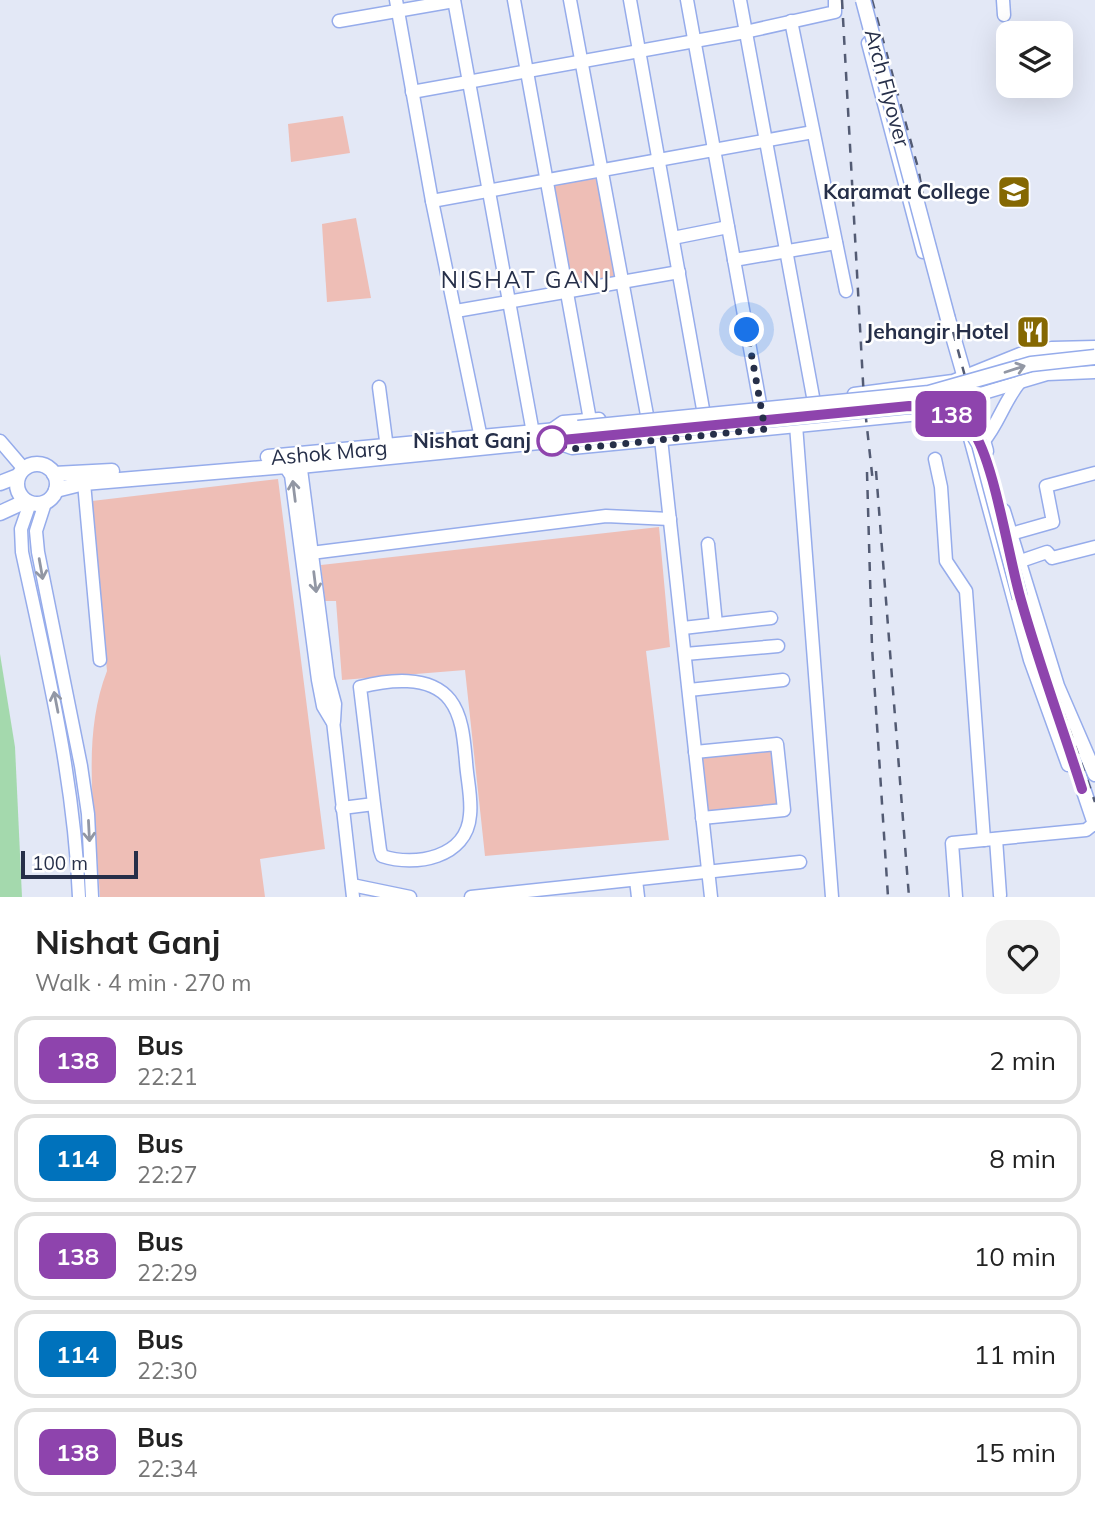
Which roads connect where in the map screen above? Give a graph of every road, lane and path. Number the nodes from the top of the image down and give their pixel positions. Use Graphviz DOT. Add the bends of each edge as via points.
graph roads {
  1 [pos="454,0"];
  2 [pos="514,0"];
  3 [pos="570,0"];
  4 [pos="630,0"];
  5 [pos="687,0"];
  6 [pos="740,0"];
  7 [pos="835,0"];
  8 [pos="866,0"];
  9 [pos="1003,0"];
  10 [pos="397,5"];
  11 [pos="1004,15"];
  12 [pos="339,20"];
  13 [pos="791,22"];
  14 [pos="746,32"];
  15 [pos="694,41"];
  16 [pos="639,51"];
  17 [pos="582,61"];
  18 [pos="526,71"];
  19 [pos="469,81"];
  20 [pos="412,92"];
  21 [pos="813,132"];
  22 [pos="766,141"];
  23 [pos="714,151"];
  24 [pos="659,162"];
  25 [pos="602,172"];
  26 [pos="546,181"];
  27 [pos="489,191"];
  28 [pos="432,201"];
  29 [pos="728,227"];
  30 [pos="673,238"];
  31 [pos="836,243"];
  32 [pos="786,251"];
  33 [pos="734,260"];
  34 [pos="679,272"];
  35 [pos="622,281"];
  36 [pos="566,291"];
  37 [pos="846,291"];
  38 [pos="509,302"];
  39 [pos="456,311"];
  40 [pos="953,338"];
  41 [pos="1095,347"];
  42 [pos="1095,357"];
  43 [pos="1095,372"];
  44 [pos="959,377"];
  45 [pos="1020,381"];
  46 [pos="379,387"];
  47 [pos="883,390"];
  48 [pos="852,394"];
  49 [pos="965,398"];
  50 [pos="814,399"];
  51 [pos="761,404"];
  52 [pos="703,409"];
  53 [pos="647,415"];
  54 [pos="888,416"];
  55 [pos="854,421"];
  56 [pos="818,423"];
  57 [pos="796,425"];
  58 [pos="582,428"];
  59 [pos="765,429"];
  60 [pos="533,433"];
  61 [pos="551,436"];
  62 [pos="481,438"];
  63 [pos="661,439"];
  64 [pos="0,440"];
  65 [pos="983,442"];
  66 [pos="387,448"];
  67 [pos="935,459"];
  68 [pos="299,460"];
  69 [pos="21,472"];
  70 [pos="1095,473"];
  71 [pos="54,474"];
  72 [pos="1,482"];
  73 [pos="84,483"];
  74 [pos="56,490"];
  75 [pos="23,506"];
  76 [pos="670,519"];
  77 [pos="1011,534"];
  78 [pos="708,544"];
  79 [pos="1095,547"];
  80 [pos="311,553"];
  81 [pos="1017,562"];
  82 [pos="771,618"];
  83 [pos="716,624"];
  84 [pos="683,628"];
  85 [pos="778,646"];
  86 [pos="685,654"];
  87 [pos="100,660"];
  88 [pos="783,680"];
  89 [pos="689,690"];
  90 [pos="333,721"];
  91 [pos="695,752"];
  92 [pos="1095,774"];
  93 [pos="1082,789"];
  94 [pos="374,804"];
  95 [pos="342,808"];
  96 [pos="702,818"];
  97 [pos="1095,824"];
  98 [pos="990,839"];
  99 [pos="800,862"];
  100 [pos="708,873"];
  101 [pos="636,880"];
  102 [pos="352,891"];
  103 [pos="1000,895"];
  104 [pos="79,897"];
  105 [pos="92,897"];
  106 [pos="410,897"];
  107 [pos="473,897"];
  108 [pos="638,897"];
  109 [pos="711,897"];
  110 [pos="832,897"];
  111 [pos="956,897"];
  1 -- 10 [label="street"];
  1 -- 19 [label="street"];
  2 -- 18 [label="street"];
  3 -- 17 [label="street"];
  4 -- 16 [label="street"];
  5 -- 15 [label="street"];
  6 -- 14 [label="street"];
  7 -- 13 [label="street" via="835,12"];
  8 -- 40 [label="main road, Arch Flyover, bridge"];
  8 -- 40 [label="street" via="952,308"];
  9 -- 11 [label="street"];
  10 -- 12 [label="street"];
  10 -- 20 [label="street"];
  13 -- 14 [label="street"];
  13 -- 21 [label="street"];
  14 -- 15 [label="street"];
  14 -- 22 [label="street"];
  15 -- 16 [label="street"];
  15 -- 23 [label="street"];
  16 -- 17 [label="street"];
  16 -- 24 [label="street"];
  17 -- 18 [label="street"];
  17 -- 25 [label="street"];
  18 -- 19 [label="street"];
  18 -- 26 [label="street"];
  19 -- 20 [label="street"];
  19 -- 27 [label="street"];
  20 -- 28 [label="street"];
  21 -- 22 [label="street"];
  21 -- 31 [label="street"];
  22 -- 23 [label="street"];
  22 -- 32 [label="street"];
  23 -- 24 [label="street"];
  23 -- 29 [label="street"];
  24 -- 25 [label="street"];
  24 -- 30 [label="street"];
  25 -- 26 [label="street"];
  25 -- 35 [label="street"];
  26 -- 27 [label="street"];
  26 -- 36 [label="street"];
  27 -- 28 [label="street"];
  27 -- 38 [label="street"];
  28 -- 39 [label="street"];
  29 -- 30 [label="street"];
  29 -- 33 [label="street"];
  30 -- 34 [label="street"];
  31 -- 32 [label="street"];
  31 -- 37 [label="street"];
  32 -- 33 [label="street"];
  32 -- 50 [label="street"];
  33 -- 51 [label="street"];
  34 -- 35 [label="street"];
  34 -- 52 [label="street"];
  35 -- 36 [label="street"];
  35 -- 53 [label="street"];
  36 -- 38 [label="street"];
  36 -- 58 [label="street"];
  38 -- 39 [label="street"];
  38 -- 60 [label="street"];
  39 -- 62 [label="street"];
  40 -- 44 [label="main road, Arch Flyover"];
  41 -- 44 [label="street, Ashok Marg" via="1020,354"];
  58 -- 42 [label="main road, one-way, bridge" via="929,393 1031,364"];
  43 -- 45 [label="street, Ashok Marg" via="1047,374"];
  44 -- 47 [label="street, Ashok Marg"];
  44 -- 49 [label="main road, Arch Flyover"];
  45 -- 49 [label="street, Ashok Marg"];
  45 -- 65 [label="street"];
  46 -- 66 [label="street"];
  47 -- 48 [label="street, Ashok Marg"];
  47 -- 54 [label="street"];
  48 -- 50 [label="street, Ashok Marg"];
  48 -- 55 [label="street"];
  49 -- 54 [label="street, Ashok Marg" via="910,415"];
  49 -- 65 [label="main road, Arch Flyover"];
  49 -- 93 [label="street" via="1030,660 1072,774"];
  50 -- 51 [label="street, Ashok Marg"];
  50 -- 56 [label="street"];
  51 -- 52 [label="street, Ashok Marg"];
  51 -- 59 [label="street"];
  52 -- 53 [label="street, Ashok Marg"];
  53 -- 58 [label="street, Ashok Marg"];
  54 -- 55 [label="street, Ashok Marg"];
  55 -- 56 [label="street, Ashok Marg"];
  56 -- 57 [label="street, Ashok Marg"];
  57 -- 59 [label="street, Ashok Marg"];
  57 -- 110 [label="street"];
  58 -- 61 [label="main road"];
  58 -- 61 [label="street, Ashok Marg" via="563,422"];
  58 -- 93 [label="main road, bridge" via="909,406 941,410 972,430"];
  59 -- 63 [label="street, Ashok Marg"];
  60 -- 61 [label="main road, Ashok Marg"];
  60 -- 62 [label="main road, Ashok Marg"];
  61 -- 63 [label="street, Ashok Marg" via="572,449"];
  61 -- 68 [label="main road, Ashok Marg"];
  62 -- 66 [label="main road, Ashok Marg"];
  63 -- 76 [label="street"];
  64 -- 69 [label="street"];
  65 -- 77 [label="main road, Arch Flyover"];
  66 -- 68 [label="main road, Ashok Marg"];
  67 -- 98 [label="street" via="946,561 966,591"];
  68 -- 71 [label="main road, Ashok Marg"];
  68 -- 80 [label="main road"];
  69 -- 71 [label="main road, Ashok Marg" via="40,464"];
  69 -- 72 [label="main road"];
  69 -- 75 [label="main road" via="18,493"];
  70 -- 77 [label="street" via="1046,486 1053,522"];
  71 -- 74 [label="main road"];
  73 -- 74 [label="main road, Ashok Marg"];
  73 -- 87 [label="street"];
  90 -- 73 [label="main road, Ashok Marg, one-way" via="324,706 319,680 292,475 286,466"];
  74 -- 75 [label="main road"];
  104 -- 75 [label="street, one-way" via="68,769 22,552"];
  75 -- 105 [label="street, one-way" via="36,531 82,766"];
  76 -- 80 [label="street" via="606,516"];
  76 -- 84 [label="street"];
  77 -- 81 [label="main road, Arch Flyover"];
  78 -- 83 [label="street"];
  79 -- 81 [label="street" via="1052,558 1047,552"];
  80 -- 90 [label="main road, one-way"];
  81 -- 92 [label="main road, Arch Flyover" via="1057,686"];
  82 -- 83 [label="street"];
  83 -- 84 [label="street"];
  84 -- 86 [label="street"];
  85 -- 86 [label="street"];
  86 -- 89 [label="street"];
  88 -- 89 [label="street"];
  89 -- 91 [label="street"];
  90 -- 95 [label="street"];
  91 -- 96 [label="street"];
  91 -- 96 [label="street" via="777,744 784,810"];
  93 -- 97 [label="main road"];
  94 -- 94 [label="street" via="382,856 400,862 435,858 453,849 464,834 471,817 463,729 450,700 431,687 408,681 360,687"];
  94 -- 95 [label="street"];
  95 -- 102 [label="street"];
  96 -- 100 [label="street"];
  97 -- 98 [label="street" via="1086,830"];
  98 -- 103 [label="street"];
  98 -- 111 [label="street" via="952,843"];
  99 -- 100 [label="street"];
  100 -- 101 [label="street"];
  100 -- 109 [label="street"];
  101 -- 107 [label="street"];
  101 -- 108 [label="street"];
  102 -- 106 [label="street"];
}
